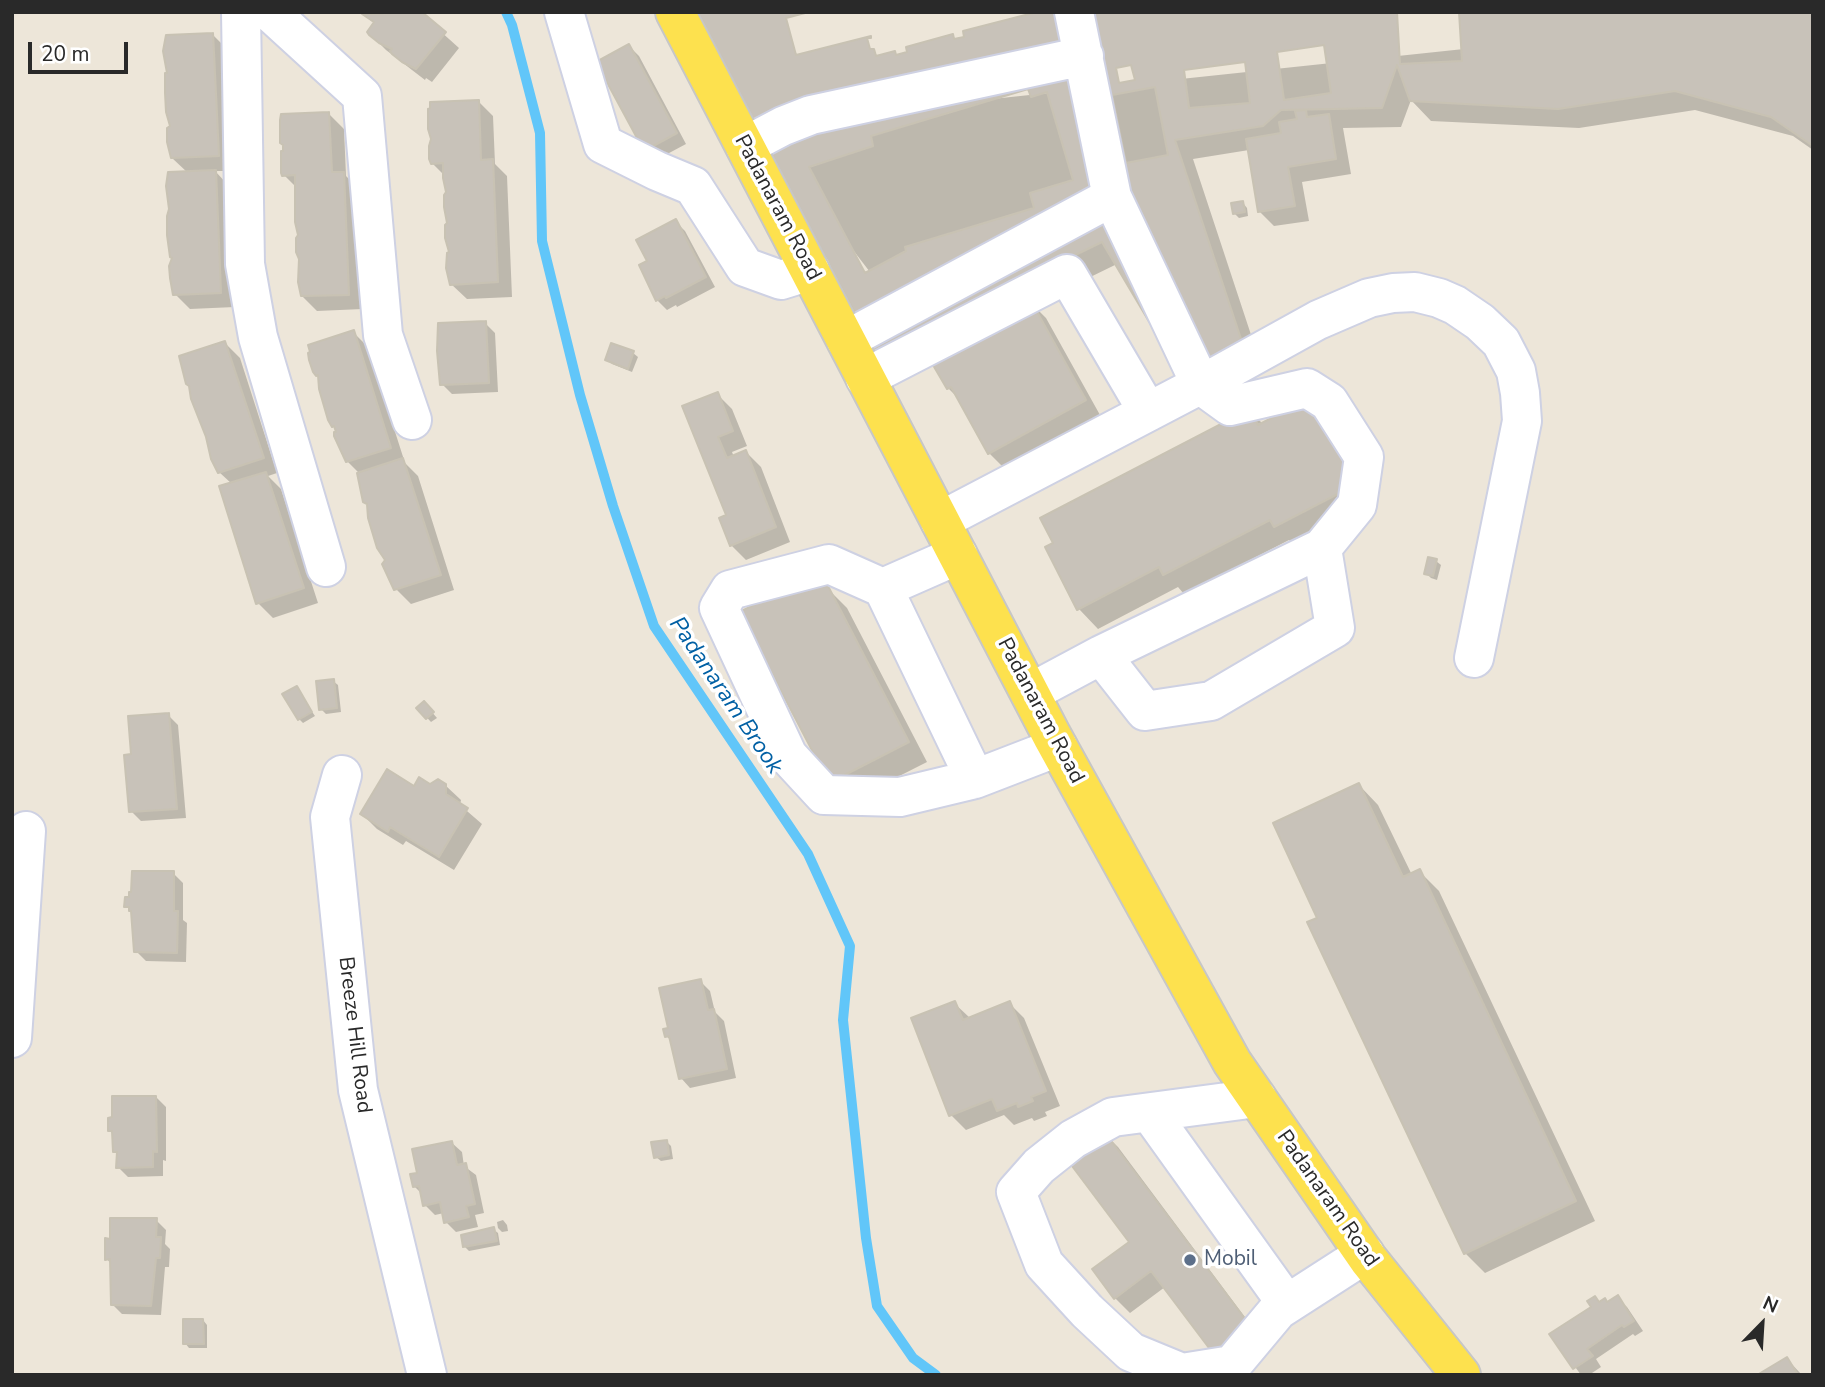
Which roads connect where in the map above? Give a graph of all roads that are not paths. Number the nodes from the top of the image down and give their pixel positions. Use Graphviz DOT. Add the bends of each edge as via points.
graph roads {
  1 [pos="241,12"];
  2 [pos="270,12"];
  3 [pos="564,12"];
  4 [pos="675,12"];
  5 [pos="1074,12"];
  6 [pos="1084,56"];
  7 [pos="745,146"];
  8 [pos="1112,197"];
  9 [pos="810,271"];
  10 [pos="846,340"];
  11 [pos="865,378"];
  12 [pos="1201,385"];
  13 [pos="1148,412"];
  14 [pos="412,420"];
  15 [pos="940,521"];
  16 [pos="1322,548"];
  17 [pos="958,555"];
  18 [pos="326,568"];
  19 [pos="883,588"];
  20 [pos="1101,655"];
  21 [pos="1474,658"];
  22 [pos="1030,692"];
  23 [pos="1058,747"];
  24 [pos="342,775"];
  25 [pos="975,779"];
  26 [pos="26,831"];
  27 [pos="12,1038"];
  28 [pos="1257,1098"];
  29 [pos="1150,1113"];
  30 [pos="1365,1254"];
  31 [pos="1287,1304"];
  32 [pos="427,1375"];
  33 [pos="1461,1375"];
  1 -- 18 [label="street" via="245,264 258,337"];
  2 -- 14 [label="street" via="362,96 383,335"];
  3 -- 9 [label="street" via="603,144 692,186 745,267 781,280"];
  4 -- 7 [label="main road, Padanaram Road"];
  5 -- 6 [label="street"];
  6 -- 7 [label="street" via="811,116"];
  6 -- 8 [label="street"];
  7 -- 9 [label="main road, Padanaram Road"];
  8 -- 10 [label="street"];
  8 -- 12 [label="street"];
  9 -- 10 [label="main road, Padanaram Road"];
  10 -- 11 [label="main road, Padanaram Road"];
  11 -- 13 [label="street" via="1067,274"];
  11 -- 15 [label="main road, Padanaram Road"];
  12 -- 13 [label="street"];
  12 -- 16 [label="street" via="1230,406 1307,388 1329,402 1364,457 1357,505"];
  12 -- 21 [label="street" via="1318,320 1393,293 1415,292 1455,305 1501,342 1516,371 1522,421"];
  13 -- 15 [label="street"];
  15 -- 17 [label="main road, Padanaram Road"];
  16 -- 20 [label="street"];
  16 -- 20 [label="street" via="1335,628 1211,701 1145,711"];
  17 -- 19 [label="street"];
  17 -- 22 [label="main road, Padanaram Road"];
  19 -- 25 [label="street"];
  19 -- 25 [label="street" via="829,564 730,590 719,608 788,756 824,795 900,797"];
  20 -- 22 [label="street"];
  22 -- 23 [label="main road, Padanaram Road"];
  23 -- 25 [label="street"];
  23 -- 28 [label="main road, Padanaram Road" via="1232,1062"];
  24 -- 32 [label="street, Breeze Hill Road" via="330,817 358,1090"];
  26 -- 27 [label="street"];
  28 -- 29 [label="street"];
  28 -- 30 [label="main road, Padanaram Road"];
  29 -- 31 [label="street"];
  29 -- 31 [label="street" via="1113,1117 1073,1139 1016,1192 1044,1264 1130,1352 1182,1373 1232,1365"];
  30 -- 31 [label="street"];
  30 -- 33 [label="main road, Padanaram Road"];
}
